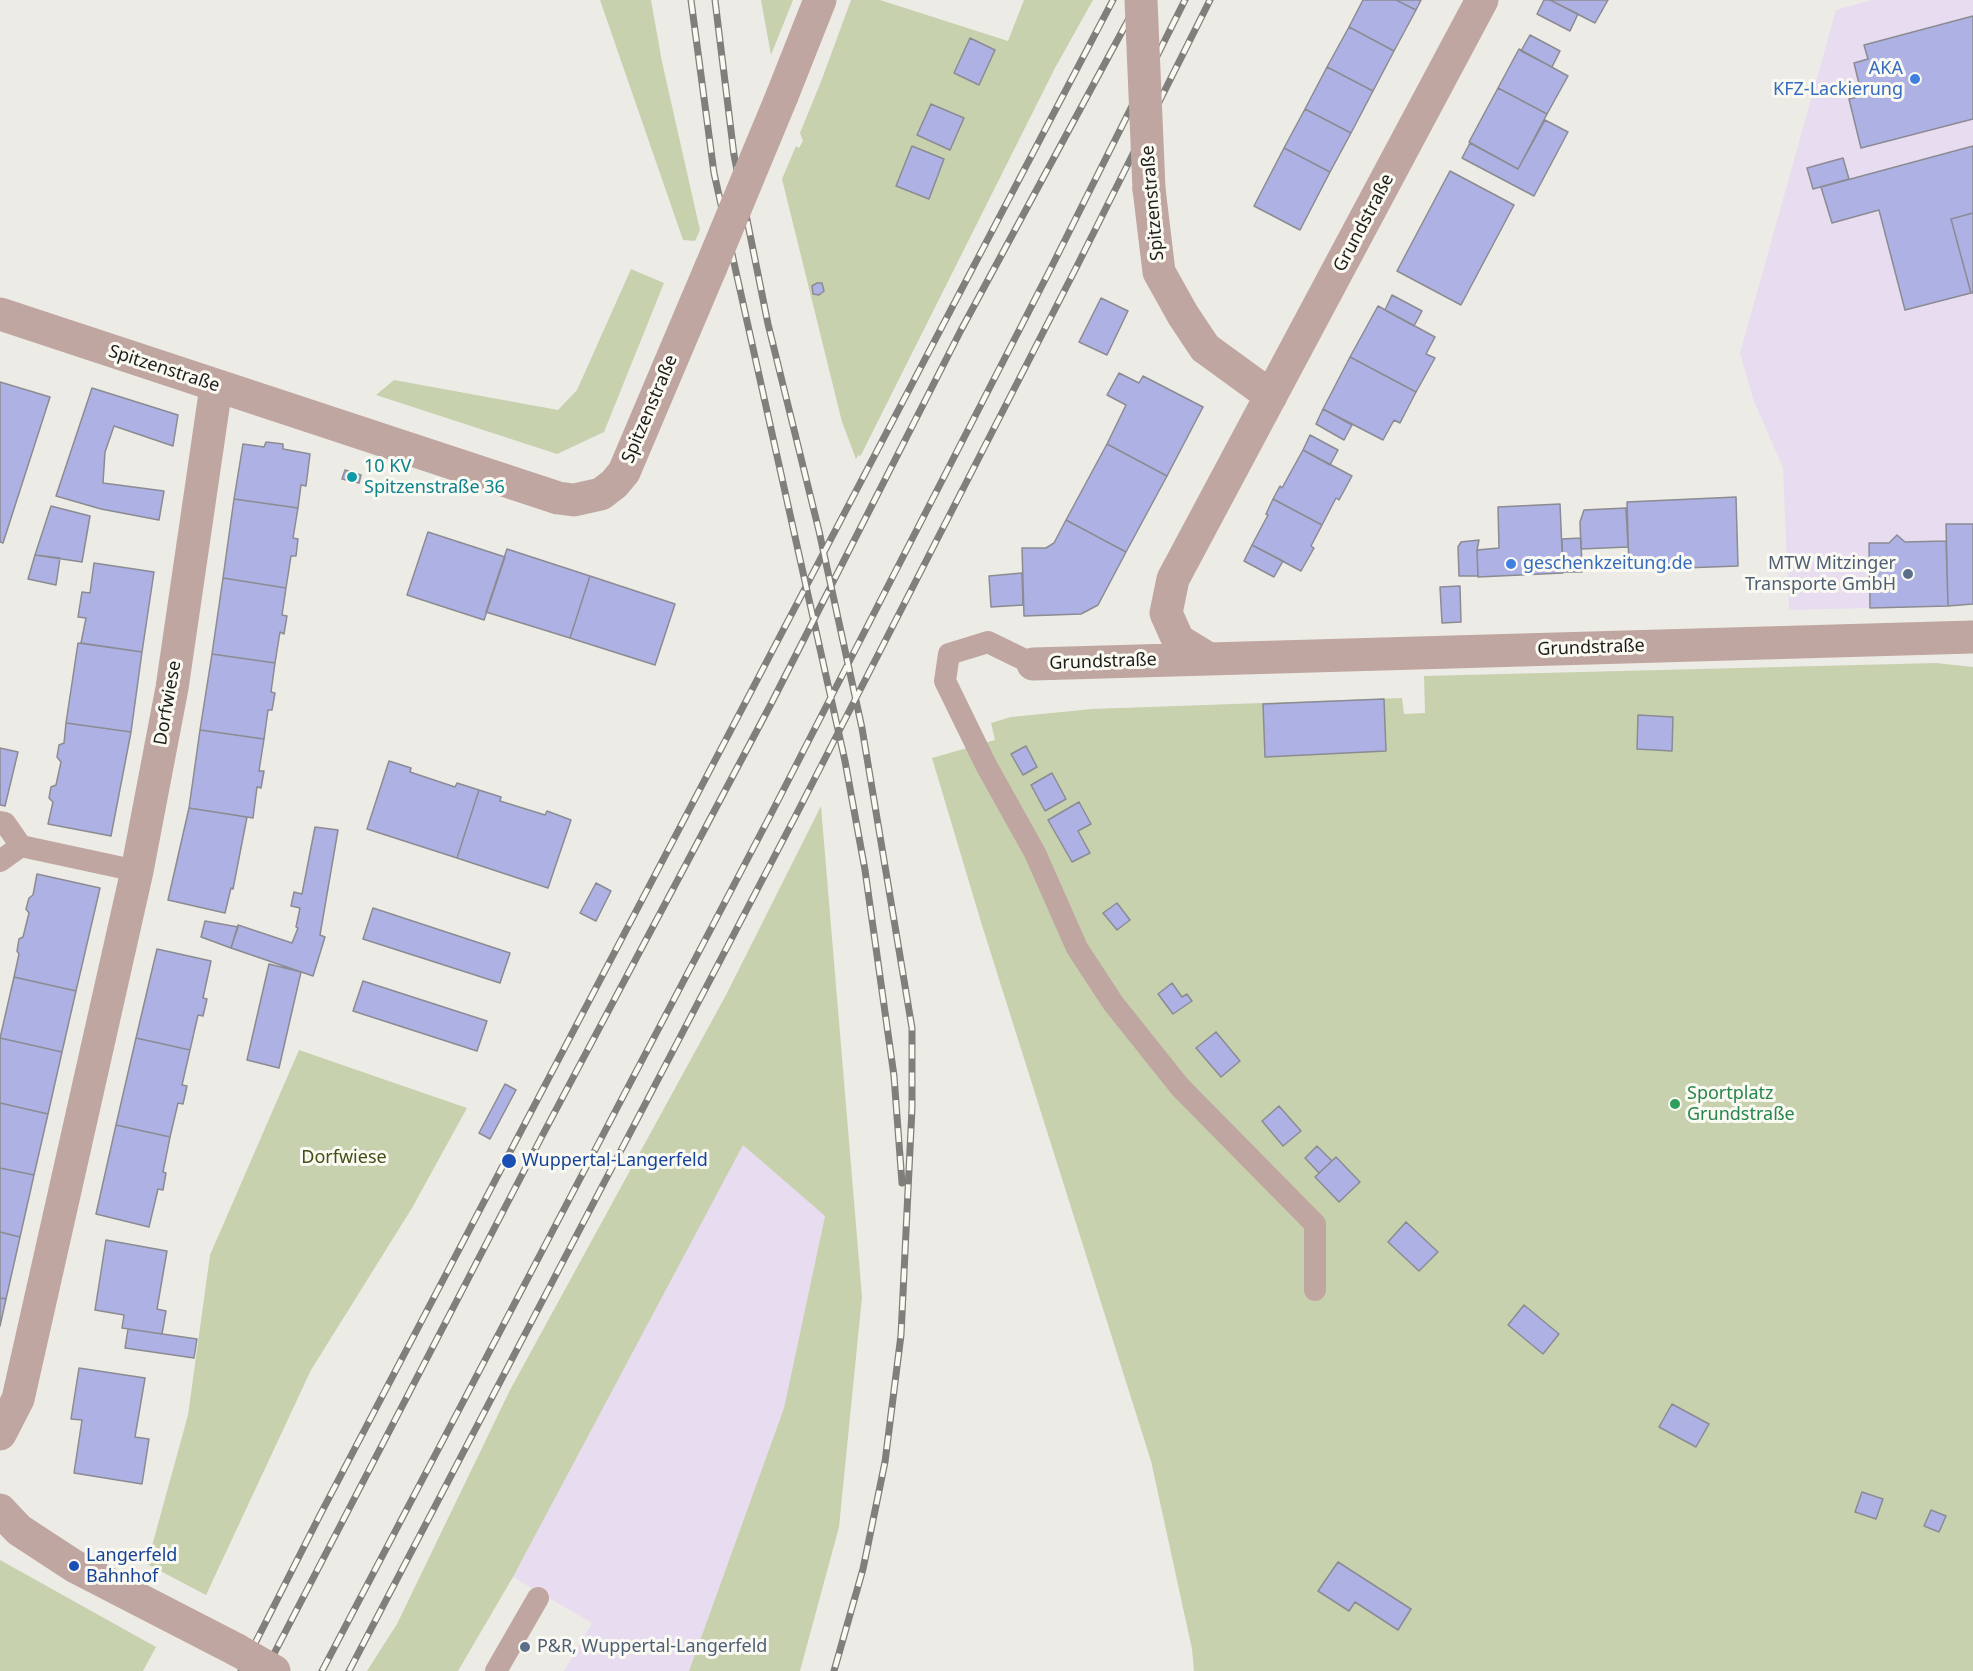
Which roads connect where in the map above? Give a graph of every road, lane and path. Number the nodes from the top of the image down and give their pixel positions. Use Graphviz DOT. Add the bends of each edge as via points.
graph roads {
  1 [pos="820,0"];
  2 [pos="1141,0"];
  3 [pos="1482,0"];
  4 [pos="0,314"];
  5 [pos="216,387"];
  6 [pos="1271,396"];
  7 [pos="1973,637"];
  8 [pos="1209,659"];
  9 [pos="1033,664"];
  10 [pos="0,822"];
  11 [pos="21,846"];
  12 [pos="0,861"];
  13 [pos="137,871"];
  14 [pos="1315,1290"];
  15 [pos="0,1434"];
  16 [pos="0,1510"];
  17 [pos="538,1598"];
  18 [pos="274,1671"];
  19 [pos="496,1671"];
  1 -- 5 [label="street, Spitzenstraße, bridge" via="624,472 601,495 574,500 558,498"];
  2 -- 6 [label="street, Spitzenstraße, bridge" via="1149,189 1160,272 1205,348"];
  3 -- 6 [label="street, Grundstraße"];
  4 -- 5 [label="street, Spitzenstraße"];
  5 -- 13 [label="street, Dorfwiese" via="172,688"];
  6 -- 8 [label="street, Grundstraße" via="1173,579 1166,614 1178,640"];
  7 -- 8 [label="street, Grundstraße"];
  8 -- 9 [label="street, Grundstraße"];
  9 -- 14 [label="lane" via="988,642 949,654 945,681 1035,853 1077,948 1113,1003 1180,1087 1315,1224"];
  10 -- 11 [label="lane" via="6,823"];
  11 -- 12 [label="lane"];
  11 -- 13 [label="lane"];
  13 -- 15 [label="street, Dorfwiese" via="18,1399"];
  16 -- 18 [label="street, bridge" via="19,1530 74,1566"];
  17 -- 19 [label="lane"];
}
